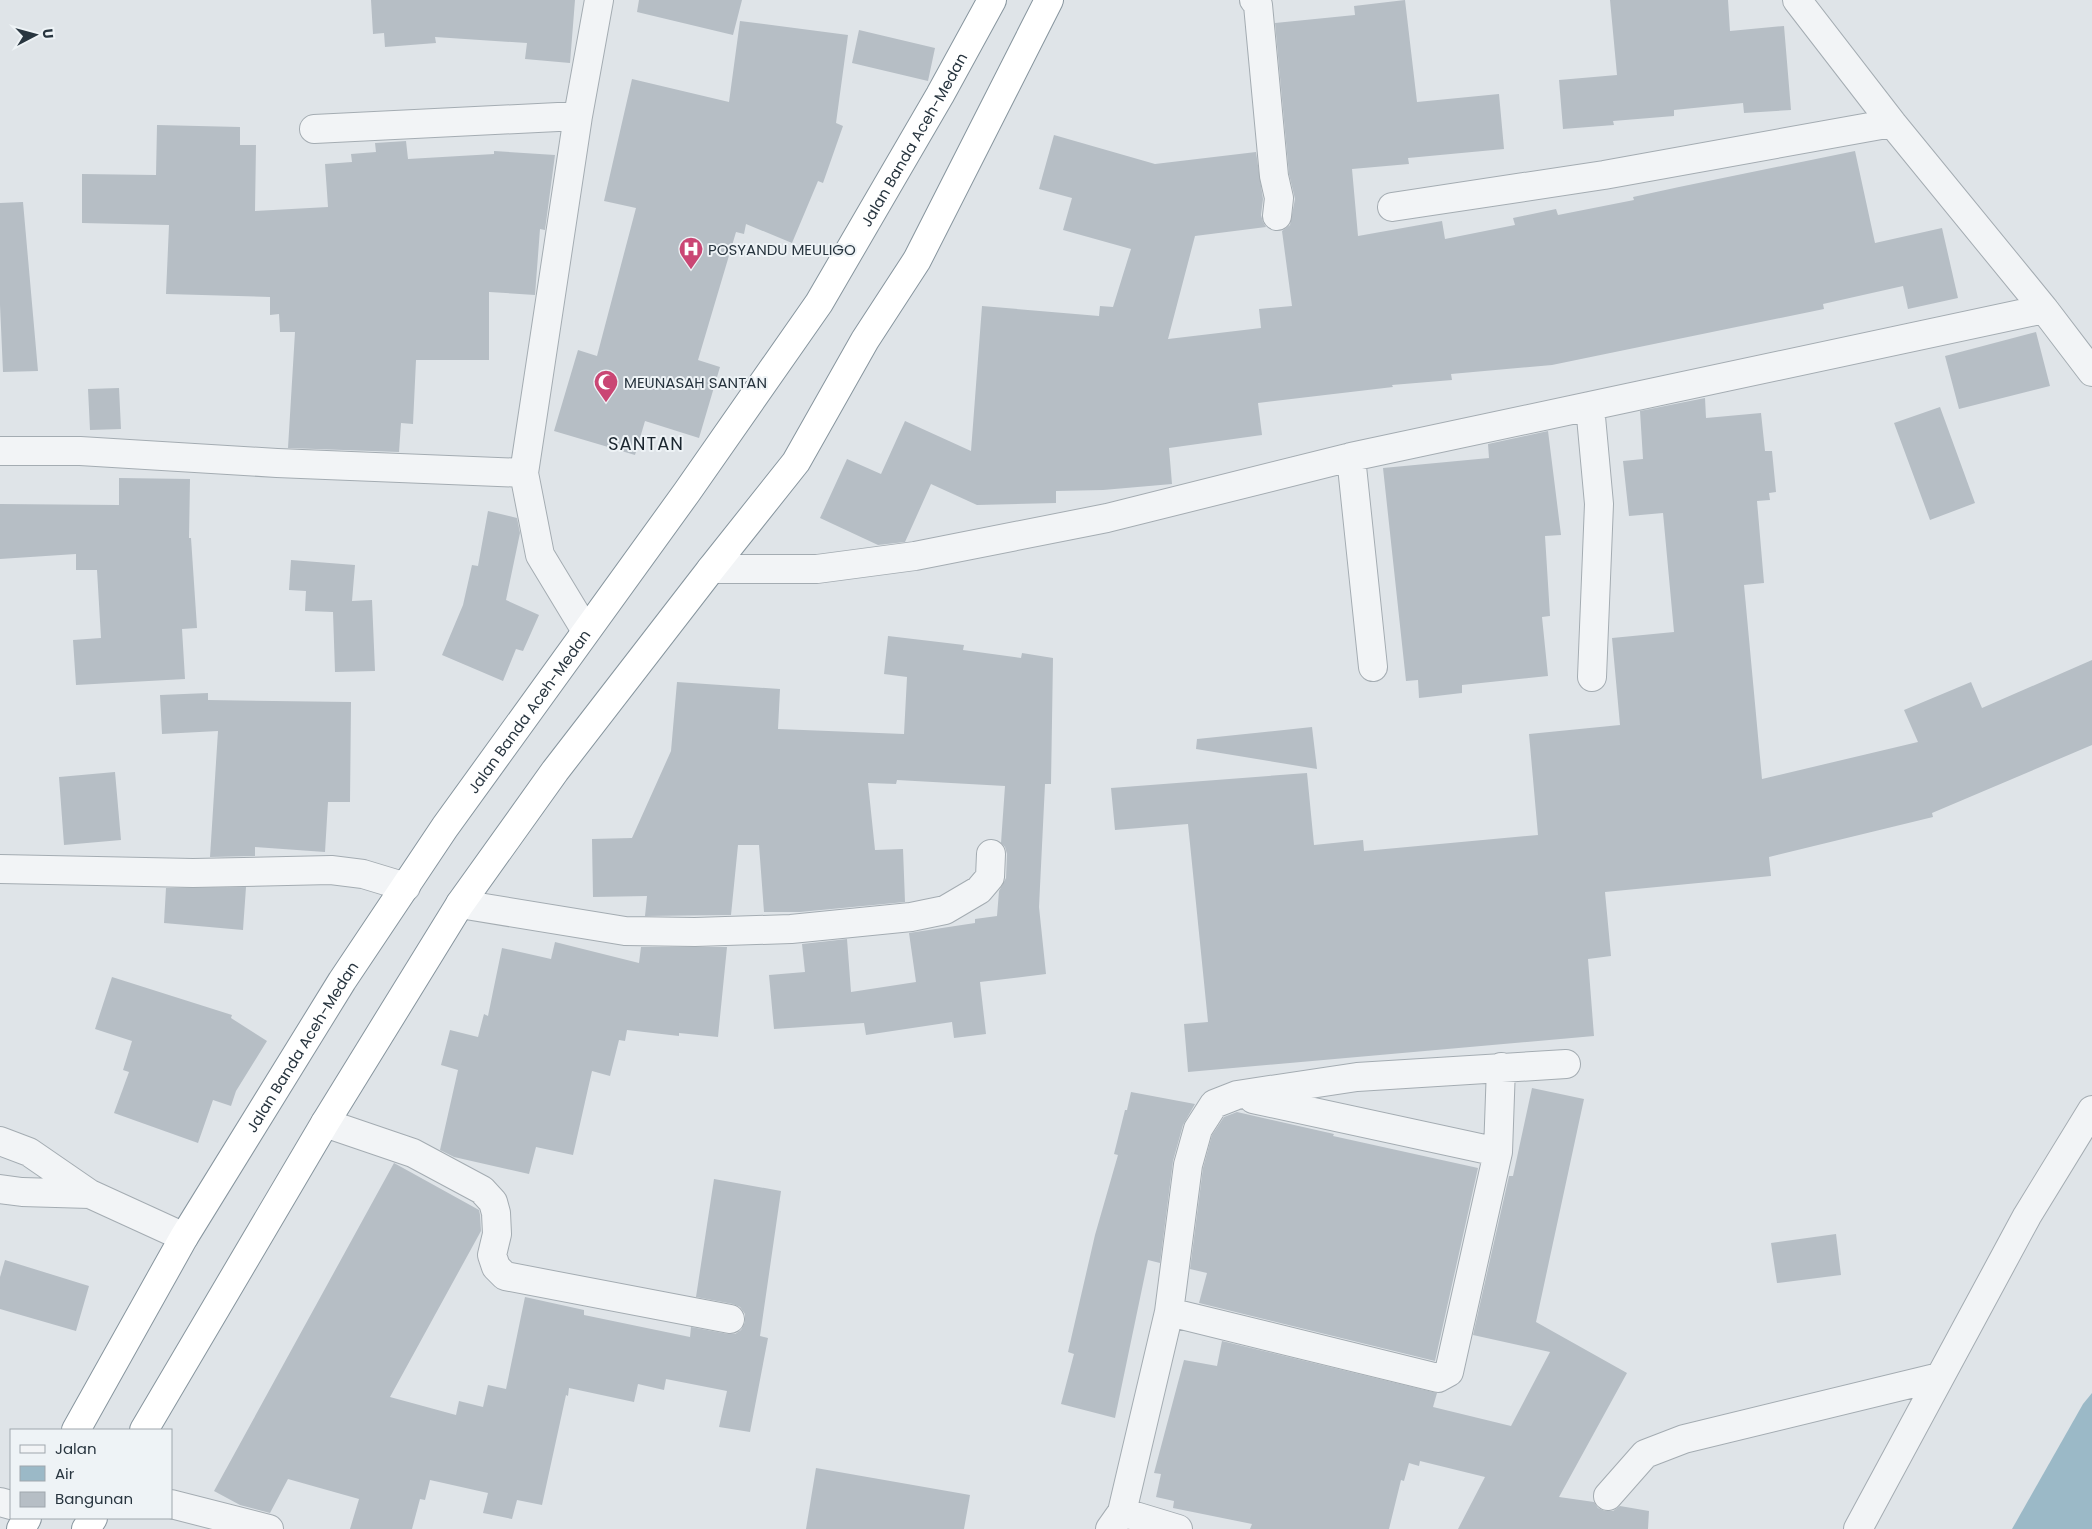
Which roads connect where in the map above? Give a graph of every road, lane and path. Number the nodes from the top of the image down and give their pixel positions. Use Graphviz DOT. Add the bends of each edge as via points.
graph roads {
  1 [pos="599,0"];
  2 [pos="992,0"];
  3 [pos="1049,0"];
  4 [pos="1254,0"];
  5 [pos="1797,0"];
  6 [pos="578,116"];
  7 [pos="1892,123"];
  8 [pos="314,129"];
  9 [pos="1392,207"];
  10 [pos="1277,216"];
  11 [pos="2044,309"];
  12 [pos="2092,372"];
  13 [pos="1590,406"];
  14 [pos="0,450"];
  15 [pos="1351,457"];
  16 [pos="524,473"];
  17 [pos="711,569"];
  18 [pos="586,631"];
  19 [pos="1373,667"];
  20 [pos="1592,677"];
  21 [pos="991,854"];
  22 [pos="0,869"];
  23 [pos="406,887"];
  24 [pos="460,904"];
  25 [pos="1566,1064"];
  26 [pos="1500,1068"];
  27 [pos="1237,1095"];
  28 [pos="2092,1110"];
  29 [pos="325,1123"];
  30 [pos="0,1141"];
  31 [pos="1498,1152"];
  32 [pos="0,1189"];
  33 [pos="90,1194"];
  34 [pos="184,1237"];
  35 [pos="1169,1312"];
  36 [pos="730,1319"];
  37 [pos="1939,1377"];
  38 [pos="77,1429"];
  39 [pos="145,1429"];
  40 [pos="1608,1496"];
  41 [pos="172,1504"];
  42 [pos="1116,1521"];
  43 [pos="269,1529"];
  44 [pos="1178,1529"];
  45 [pos="1858,1529"];
  1 -- 6 [label="street"];
  2 -- 18 [label="highway, Jalan Banda Aceh-Medan" via="819,303"];
  3 -- 17 [label="highway" via="917,260 865,340 796,462"];
  4 -- 10 [label="street" via="1258,5 1274,176 1279,198"];
  5 -- 7 [label="street"];
  6 -- 8 [label="street"];
  6 -- 16 [label="street"];
  7 -- 9 [label="street" via="1604,175"];
  7 -- 11 [label="street"];
  11 -- 12 [label="street"];
  11 -- 13 [label="street"];
  13 -- 15 [label="street"];
  13 -- 20 [label="street" via="1599,504"];
  14 -- 16 [label="street" via="80,451"];
  15 -- 17 [label="street" via="1107,518 915,556 817,568"];
  15 -- 19 [label="street"];
  16 -- 18 [label="street" via="540,555"];
  17 -- 24 [label="highway" via="555,771"];
  18 -- 23 [label="highway, Jalan Banda Aceh-Medan"];
  21 -- 24 [label="street" via="990,877 979,890 945,910 911,917 791,929 625,931"];
  22 -- 23 [label="street" via="193,873 331,870 363,874"];
  23 -- 34 [label="highway, Jalan Banda Aceh-Medan" via="342,981"];
  24 -- 29 [label="highway"];
  25 -- 26 [label="street"];
  26 -- 27 [label="street" via="1357,1077"];
  26 -- 31 [label="street"];
  27 -- 31 [label="street"];
  27 -- 35 [label="street" via="1214,1104 1198,1128 1188,1165"];
  28 -- 37 [label="street" via="2027,1216"];
  29 -- 36 [label="street" via="413,1152 482,1190 493,1202 496,1213 497,1234 492,1255 496,1267 505,1276"];
  29 -- 39 [label="highway"];
  30 -- 33 [label="street" via="29,1152"];
  31 -- 35 [label="street" via="1449,1372 1438,1378"];
  32 -- 33 [label="street"];
  33 -- 34 [label="street"];
  34 -- 38 [label="highway, Jalan Banda Aceh-Medan"];
  35 -- 42 [label="street"];
  37 -- 40 [label="street" via="1684,1439 1645,1454"];
  37 -- 45 [label="street"];
  41 -- 43 [label="street"];
  42 -- 44 [label="street"];
}
